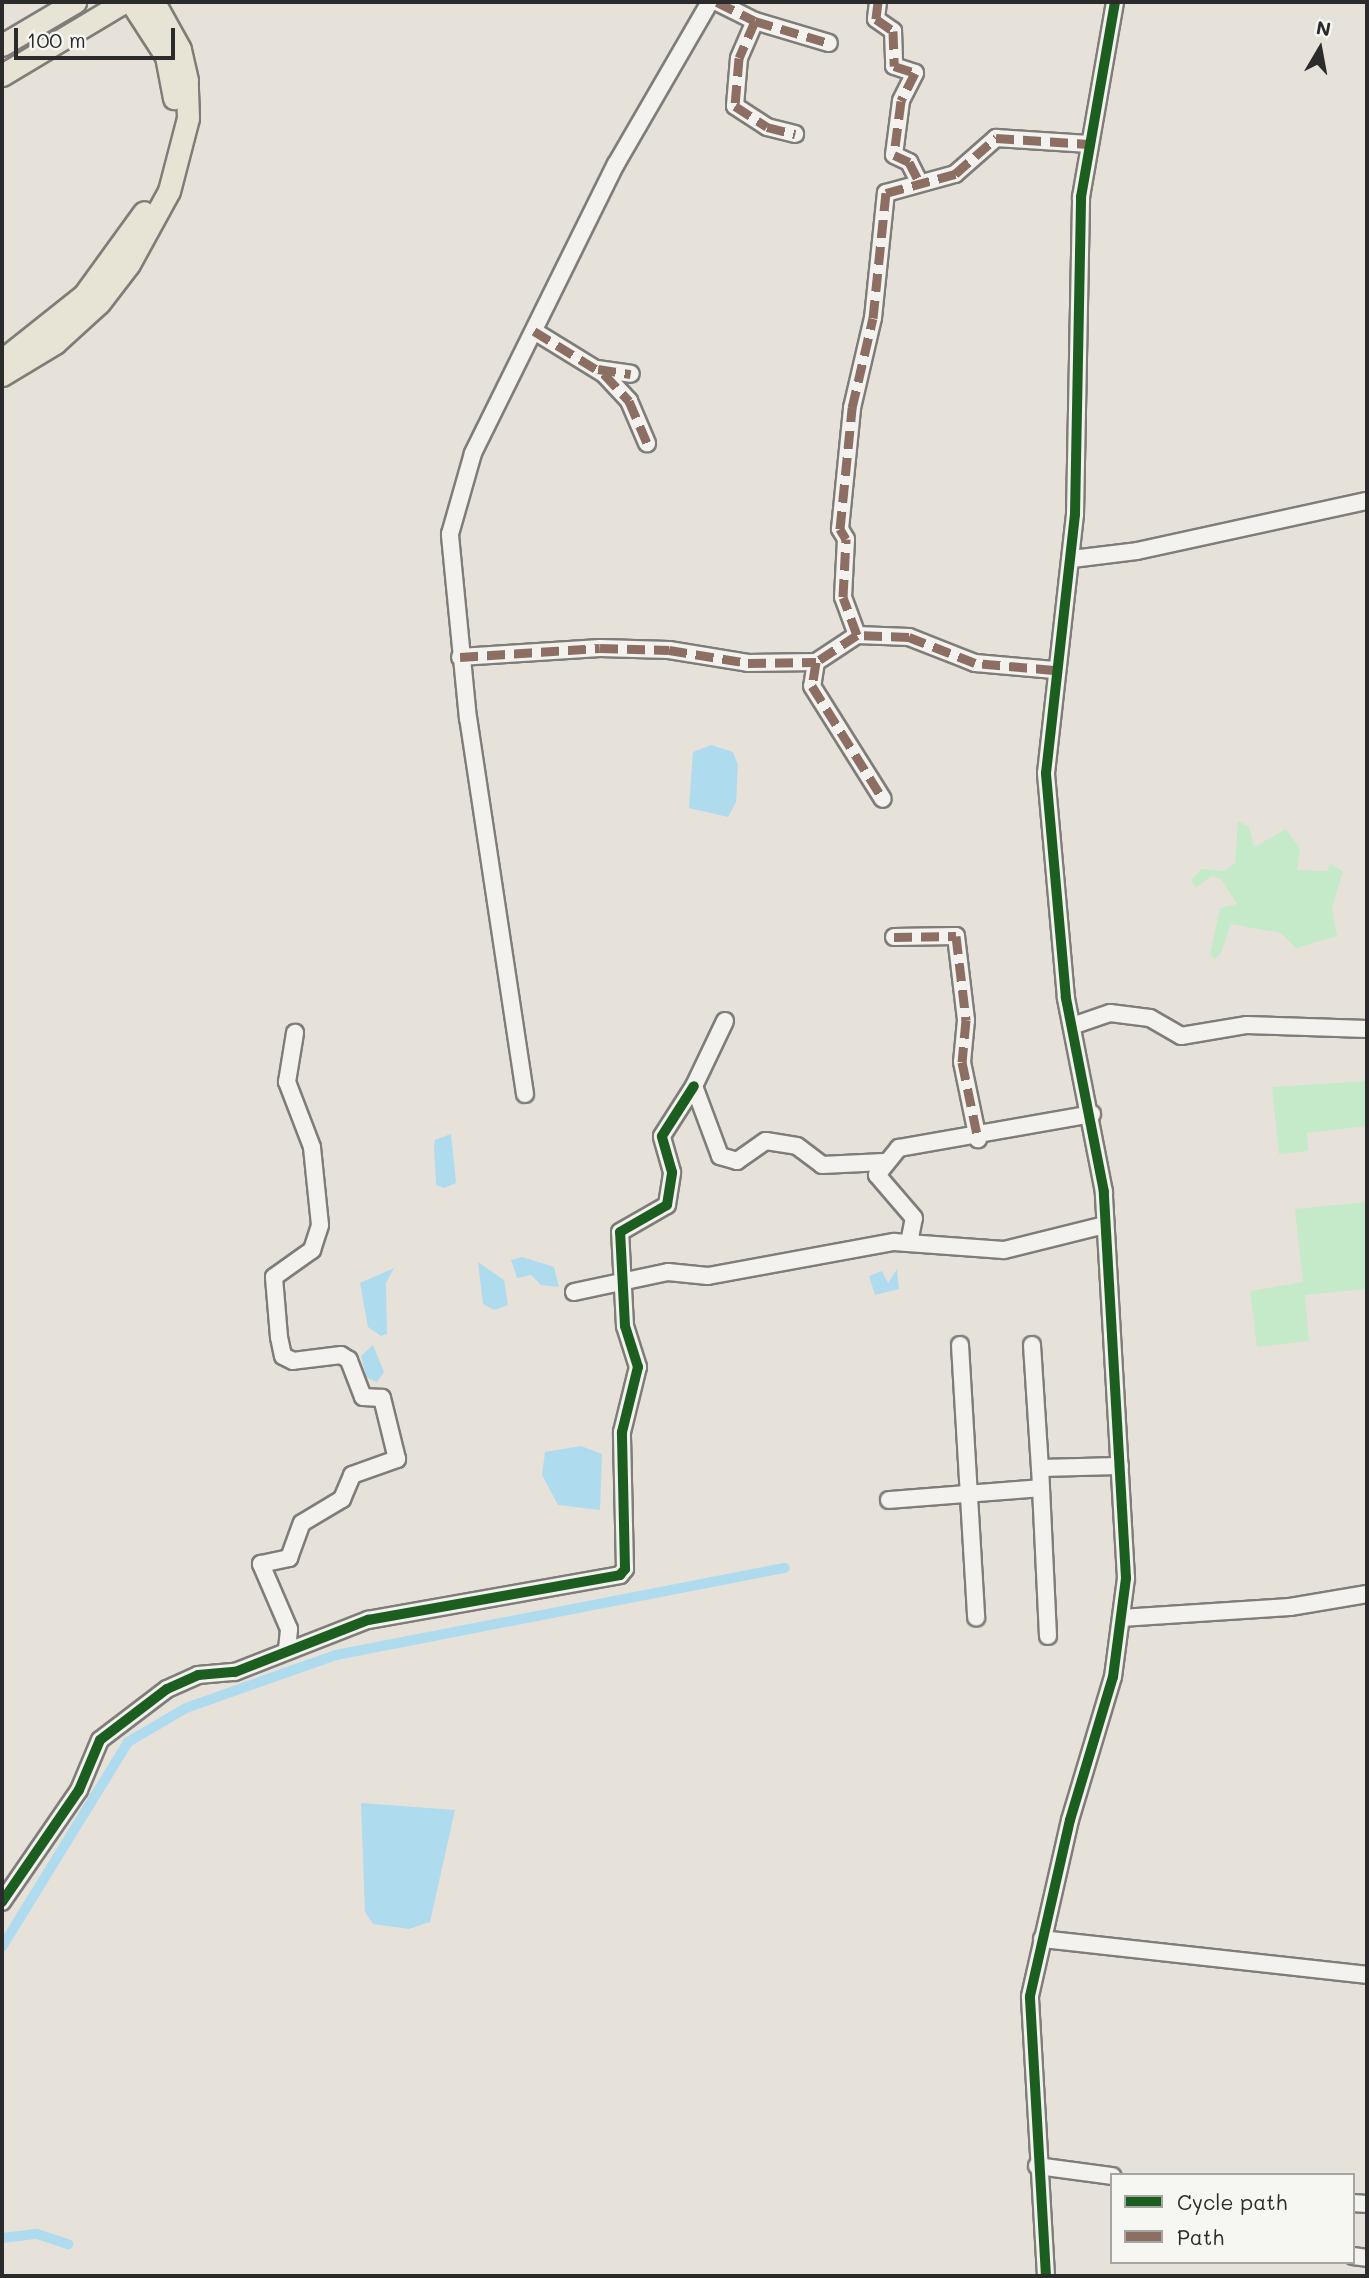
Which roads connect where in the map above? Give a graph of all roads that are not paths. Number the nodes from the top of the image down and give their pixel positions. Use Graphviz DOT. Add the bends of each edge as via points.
graph roads {
  1 [pos="75,2"];
  2 [pos="124,2"];
  3 [pos="131,2"];
  4 [pos="154,2"];
  5 [pos="710,2"];
  6 [pos="717,2"];
  7 [pos="877,2"];
  8 [pos="1115,2"];
  9 [pos="755,21"];
  10 [pos="829,43"];
  11 [pos="2,45"];
  12 [pos="2,75"];
  13 [pos="795,134"];
  14 [pos="1089,144"];
  15 [pos="918,180"];
  16 [pos="534,331"];
  17 [pos="2,360"];
  18 [pos="595,369"];
  19 [pos="631,374"];
  20 [pos="2,375"];
  21 [pos="648,443"];
  22 [pos="1367,501"];
  23 [pos="1072,559"];
  24 [pos="857,635"];
  25 [pos="460,657"];
  26 [pos="816,662"];
  27 [pos="1054,670"];
  28 [pos="883,799"];
  29 [pos="894,937"];
  30 [pos="725,1021"];
  31 [pos="1072,1026"];
  32 [pos="1367,1029"];
  33 [pos="295,1033"];
  34 [pos="694,1086"];
  35 [pos="525,1094"];
  36 [pos="1091,1114"];
  37 [pos="978,1139"];
  38 [pos="884,1162"];
  39 [pos="1104,1225"];
  40 [pos="909,1243"];
  41 [pos="622,1280"];
  42 [pos="574,1292"];
  43 [pos="960,1345"];
  44 [pos="1032,1345"];
  45 [pos="1120,1466"];
  46 [pos="1040,1468"];
  47 [pos="1041,1488"];
  48 [pos="968,1494"];
  49 [pos="889,1500"];
  50 [pos="1367,1594"];
  51 [pos="976,1618"];
  52 [pos="1121,1618"];
  53 [pos="1048,1636"];
  54 [pos="287,1649"];
  55 [pos="2,1902"];
  56 [pos="1042,1939"];
  57 [pos="1367,1975"];
  58 [pos="1037,2166"];
  59 [pos="1110,2176"];
  60 [pos="1046,2276"];
  1 -- 11 [label="highway"];
  2 -- 12 [label="highway"];
  3 -- 17 [label="highway" via="166,56 174,85 165,164 143,215 85,295"];
  4 -- 20 [label="highway" via="180,49 187,80 188,118 169,191 99,303 55,344"];
  5 -- 16 [label="street" via="616,164"];
  6 -- 9 [label="street"];
  7 -- 15 [label="street" via="876,19 893,31 894,66 915,73 901,101 894,155 909,162"];
  8 -- 14 [label="street"];
  9 -- 10 [label="street"];
  9 -- 13 [label="street" via="739,58 735,106 768,127"];
  14 -- 15 [label="street" via="996,138 955,174"];
  14 -- 23 [label="street" via="1076,265"];
  15 -- 24 [label="street" via="886,193 873,318 852,408 840,529 846,539 843,597"];
  16 -- 18 [label="street"];
  16 -- 25 [label="street" via="473,453 450,534"];
  18 -- 19 [label="street"];
  18 -- 21 [label="street" via="629,401"];
  22 -- 23 [label="street" via="1137,551"];
  23 -- 27 [label="street"];
  24 -- 26 [label="street"];
  24 -- 27 [label="street" via="909,637 975,663"];
  25 -- 26 [label="street" via="600,648 669,650 748,663"];
  25 -- 35 [label="street"];
  26 -- 28 [label="street" via="812,686"];
  27 -- 31 [label="street" via="1046,773"];
  29 -- 37 [label="street" via="956,936 966,1020 962,1062"];
  30 -- 34 [label="street"];
  31 -- 32 [label="street" via="1110,1013 1150,1018 1181,1036 1247,1025"];
  31 -- 36 [label="street"];
  33 -- 54 [label="street" via="287,1082 312,1147 320,1225 312,1250 274,1277 283,1356 293,1361 341,1354 349,1360 363,1397 382,1398 397,1459 352,1475 342,1499 302,1523 289,1558 261,1564 289,1629"];
  34 -- 38 [label="street" via="720,1156 737,1161 766,1140 797,1146 822,1165"];
  34 -- 41 [label="street" via="662,1136 672,1172 667,1205 620,1232"];
  36 -- 37 [label="street"];
  36 -- 39 [label="street"];
  37 -- 38 [label="street" via="899,1148"];
  38 -- 40 [label="street" via="877,1175 914,1218"];
  39 -- 40 [label="street" via="1004,1250"];
  39 -- 45 [label="street"];
  40 -- 41 [label="street" via="708,1276 668,1272"];
  41 -- 42 [label="street"];
  41 -- 54 [label="street" via="625,1326 638,1367 622,1432 628,1552 620,1576 368,1620"];
  43 -- 48 [label="street"];
  44 -- 46 [label="street"];
  45 -- 46 [label="street"];
  45 -- 52 [label="street" via="1126,1578"];
  46 -- 47 [label="street"];
  47 -- 48 [label="street"];
  47 -- 53 [label="street"];
  48 -- 49 [label="street"];
  48 -- 51 [label="street"];
  50 -- 52 [label="street" via="1290,1607"];
  52 -- 56 [label="street" via="1113,1677"];
  54 -- 55 [label="street" via="235,1672 198,1675 113,1724 79,1790"];
  56 -- 57 [label="street"];
  56 -- 58 [label="street" via="1030,1996"];
  58 -- 59 [label="street"];
  58 -- 60 [label="street"];
}
